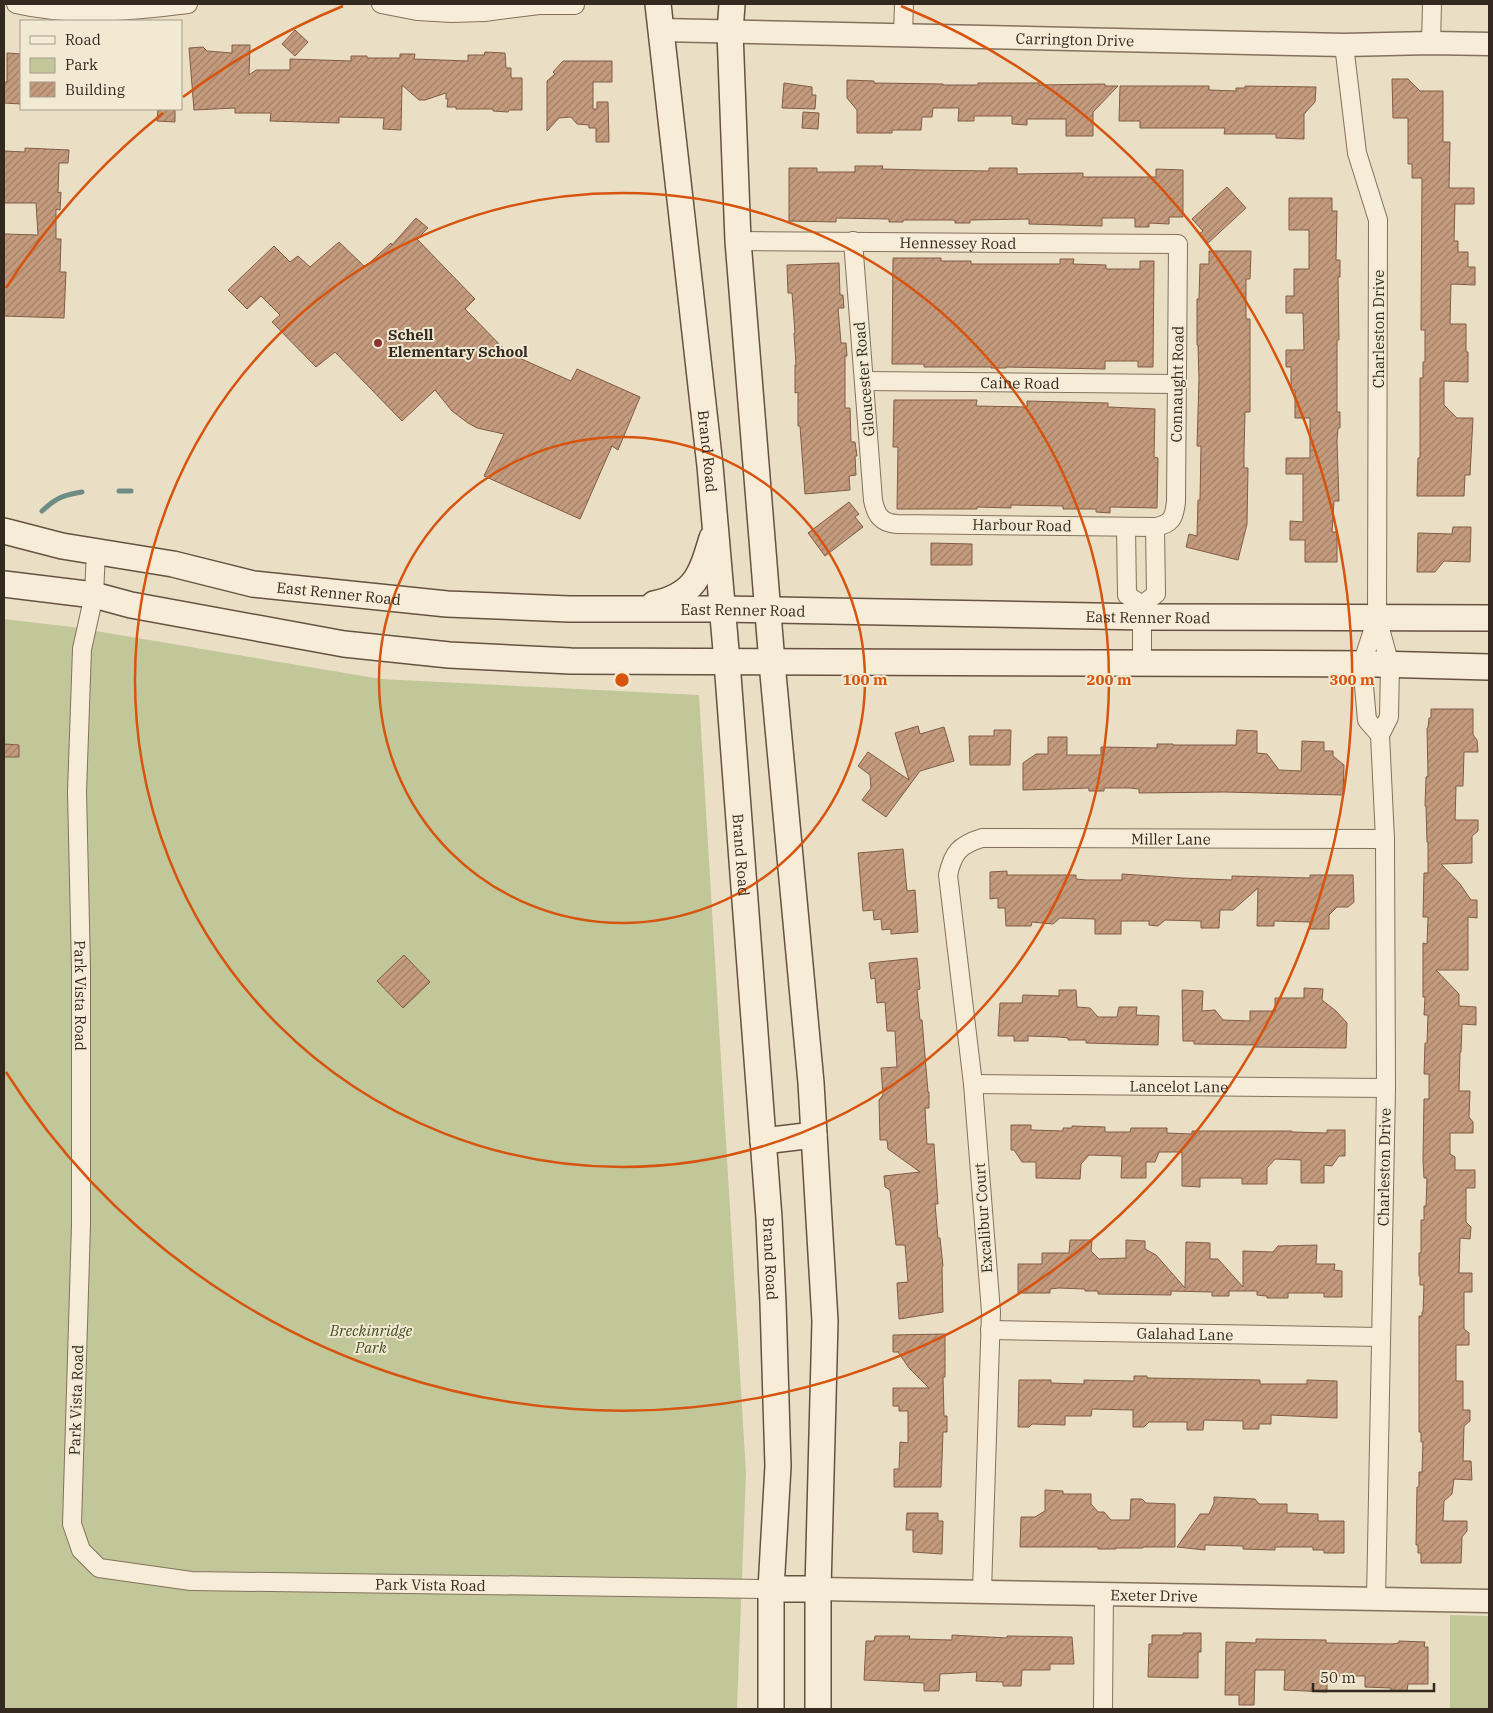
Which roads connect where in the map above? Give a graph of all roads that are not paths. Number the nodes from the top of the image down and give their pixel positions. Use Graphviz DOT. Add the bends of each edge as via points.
graph roads {
  1 [pos="16,4"];
  2 [pos="188,4"];
  3 [pos="380,4"];
  4 [pos="575,4"];
  5 [pos="658,4"];
  6 [pos="732,4"];
  7 [pos="904,4"];
  8 [pos="1432,4"];
  9 [pos="661,30"];
  10 [pos="730,32"];
  11 [pos="904,34"];
  12 [pos="1431,43"];
  13 [pos="1489,44"];
  14 [pos="1344,45"];
  15 [pos="738,241"];
  16 [pos="853,241"];
  17 [pos="1178,244"];
  18 [pos="865,382"];
  19 [pos="1176,384"];
  20 [pos="878,515"];
  21 [pos="1162,525"];
  22 [pos="715,526"];
  23 [pos="1126,527"];
  24 [pos="4,531"];
  25 [pos="96,552"];
  26 [pos="4,584"];
  27 [pos="94,595"];
  28 [pos="636,609"];
  29 [pos="723,609"];
  30 [pos="768,610"];
  31 [pos="1142,611"];
  32 [pos="1378,618"];
  33 [pos="1489,618"];
  34 [pos="728,662"];
  35 [pos="772,663"];
  36 [pos="1142,664"];
  37 [pos="1362,664"];
  38 [pos="1390,665"];
  39 [pos="1489,667"];
  40 [pos="1380,735"];
  41 [pos="1384,839"];
  42 [pos="959,849"];
  43 [pos="973,1084"];
  44 [pos="1386,1088"];
  45 [pos="814,1134"];
  46 [pos="763,1141"];
  47 [pos="990,1330"];
  48 [pos="1380,1337"];
  49 [pos="771,1589"];
  50 [pos="818,1590"];
  51 [pos="982,1591"];
  52 [pos="1104,1594"];
  53 [pos="1376,1599"];
  54 [pos="1489,1601"];
  55 [pos="771,1709"];
  56 [pos="818,1709"];
  57 [pos="1103,1709"];
  1 -- 2 [label="street" via="73,11 136,11"];
  3 -- 4 [label="street" via="452,13 539,4"];
  5 -- 9 [label="main road, Brand Road"];
  6 -- 10 [label="main road"];
  7 -- 11 [label="street"];
  8 -- 12 [label="street"];
  9 -- 10 [label="street, Carrington Drive"];
  9 -- 22 [label="main road, Brand Road"];
  10 -- 11 [label="street, Carrington Drive"];
  10 -- 15 [label="main road"];
  11 -- 14 [label="street, Carrington Drive"];
  12 -- 13 [label="street, Carrington Drive"];
  12 -- 14 [label="street, Carrington Drive"];
  14 -- 32 [label="street, Charleston Drive" via="1357,153 1378,220"];
  15 -- 16 [label="street, Hennessey Road"];
  15 -- 30 [label="main road"];
  16 -- 17 [label="street, Hennessey Road"];
  16 -- 18 [label="street, Gloucester Road"];
  17 -- 19 [label="street, Connaught Road"];
  18 -- 19 [label="street, Caine Road"];
  18 -- 20 [label="street, Gloucester Road" via="873,500"];
  19 -- 21 [label="street, Connaught Road" via="1176,502 1172,518"];
  20 -- 23 [label="street, Harbour Road" via="888,523 897,524"];
  21 -- 23 [label="street, Harbour Road"];
  21 -- 31 [label="street" via="1156,594"];
  22 -- 28 [label="main road" via="704,566 694,584 668,601"];
  22 -- 29 [label="main road, Brand Road"];
  23 -- 31 [label="street" via="1127,595"];
  24 -- 25 [label="main road, East Renner Road"];
  25 -- 27 [label="street, Park Vista Road"];
  25 -- 28 [label="main road, East Renner Road" via="173,564 253,584 447,604"];
  26 -- 27 [label="main road"];
  27 -- 34 [label="main road" via="131,605 344,644 449,655 571,661"];
  27 -- 49 [label="street, Park Vista Road" via="82,649 77,792 81,1225 72,1524 81,1550 99,1568 206,1582"];
  28 -- 29 [label="main road, East Renner Road"];
  29 -- 30 [label="main road, East Renner Road"];
  29 -- 34 [label="main road, Brand Road"];
  30 -- 31 [label="main road, East Renner Road"];
  30 -- 35 [label="main road"];
  31 -- 32 [label="main road, East Renner Road"];
  31 -- 36 [label="street"];
  32 -- 33 [label="main road, East Renner Road"];
  32 -- 37 [label="street, Charleston Drive"];
  32 -- 38 [label="street, Charleston Drive"];
  34 -- 35 [label="main road"];
  34 -- 46 [label="main road, Brand Road"];
  35 -- 36 [label="main road"];
  35 -- 45 [label="main road"];
  36 -- 37 [label="main road"];
  37 -- 38 [label="main road"];
  37 -- 40 [label="street, Charleston Drive" via="1367,720"];
  38 -- 39 [label="main road"];
  38 -- 40 [label="street, Charleston Drive" via="1389,717"];
  40 -- 41 [label="street, Charleston Drive"];
  41 -- 42 [label="street, Miller Lane" via="982,838"];
  41 -- 44 [label="street, Charleston Drive"];
  42 -- 43 [label="street, Excalibur Court" via="948,876"];
  43 -- 44 [label="street, Lancelot Lane"];
  43 -- 47 [label="street, Excalibur Court"];
  44 -- 48 [label="street, Charleston Drive"];
  45 -- 46 [label="main road"];
  45 -- 50 [label="main road" via="825,1321"];
  46 -- 49 [label="main road, Brand Road" via="773,1303 778,1466"];
  47 -- 48 [label="street, Galahad Lane"];
  47 -- 51 [label="street, Excalibur Court"];
  48 -- 53 [label="street, Charleston Drive"];
  49 -- 50 [label="main road"];
  49 -- 55 [label="main road, Brand Road"];
  50 -- 51 [label="street, Exeter Drive"];
  50 -- 56 [label="main road"];
  51 -- 52 [label="street, Exeter Drive"];
  52 -- 53 [label="street, Exeter Drive"];
  52 -- 57 [label="street"];
  53 -- 54 [label="street, Exeter Drive"];
}
